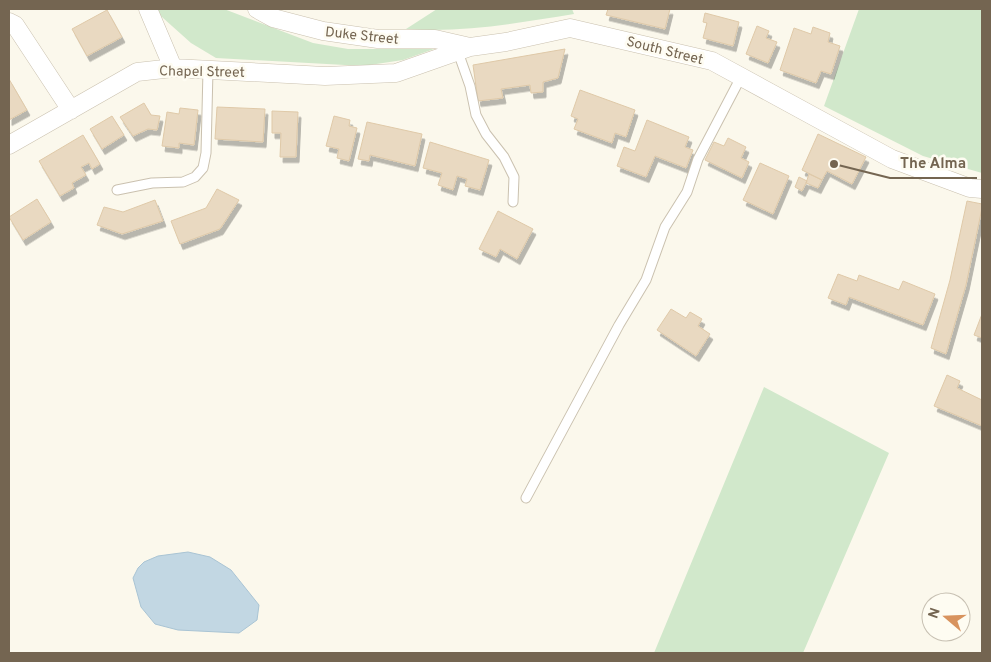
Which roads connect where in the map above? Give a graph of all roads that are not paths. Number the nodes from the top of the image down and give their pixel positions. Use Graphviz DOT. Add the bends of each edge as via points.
graph roads {
  1 [pos="148,9"];
  2 [pos="257,9"];
  3 [pos="9,22"];
  4 [pos="464,50"];
  5 [pos="173,68"];
  6 [pos="208,70"];
  7 [pos="325,76"];
  8 [pos="741,77"];
  9 [pos="71,110"];
  10 [pos="9,145"];
  11 [pos="982,189"];
  12 [pos="117,190"];
  13 [pos="513,202"];
  14 [pos="526,498"];
  1 -- 5 [label="street"];
  2 -- 4 [label="street, Duke Street" via="273,18 323,32 378,39 435,40"];
  3 -- 9 [label="street" via="15,25"];
  4 -- 7 [label="street, South Street" via="396,73"];
  4 -- 8 [label="street, South Street" via="570,28 712,61"];
  4 -- 13 [label="lane" via="476,115 514,177"];
  5 -- 6 [label="street, Chapel Street"];
  5 -- 9 [label="street, Chapel Street" via="138,72"];
  6 -- 7 [label="street, Chapel Street"];
  6 -- 12 [label="lane" via="203,168 195,177 183,182 152,183"];
  8 -- 11 [label="street, South Street" via="892,159 970,188"];
  8 -- 14 [label="lane" via="702,151 687,192 665,227 646,280"];
  9 -- 10 [label="street, Chapel Street"];
}
